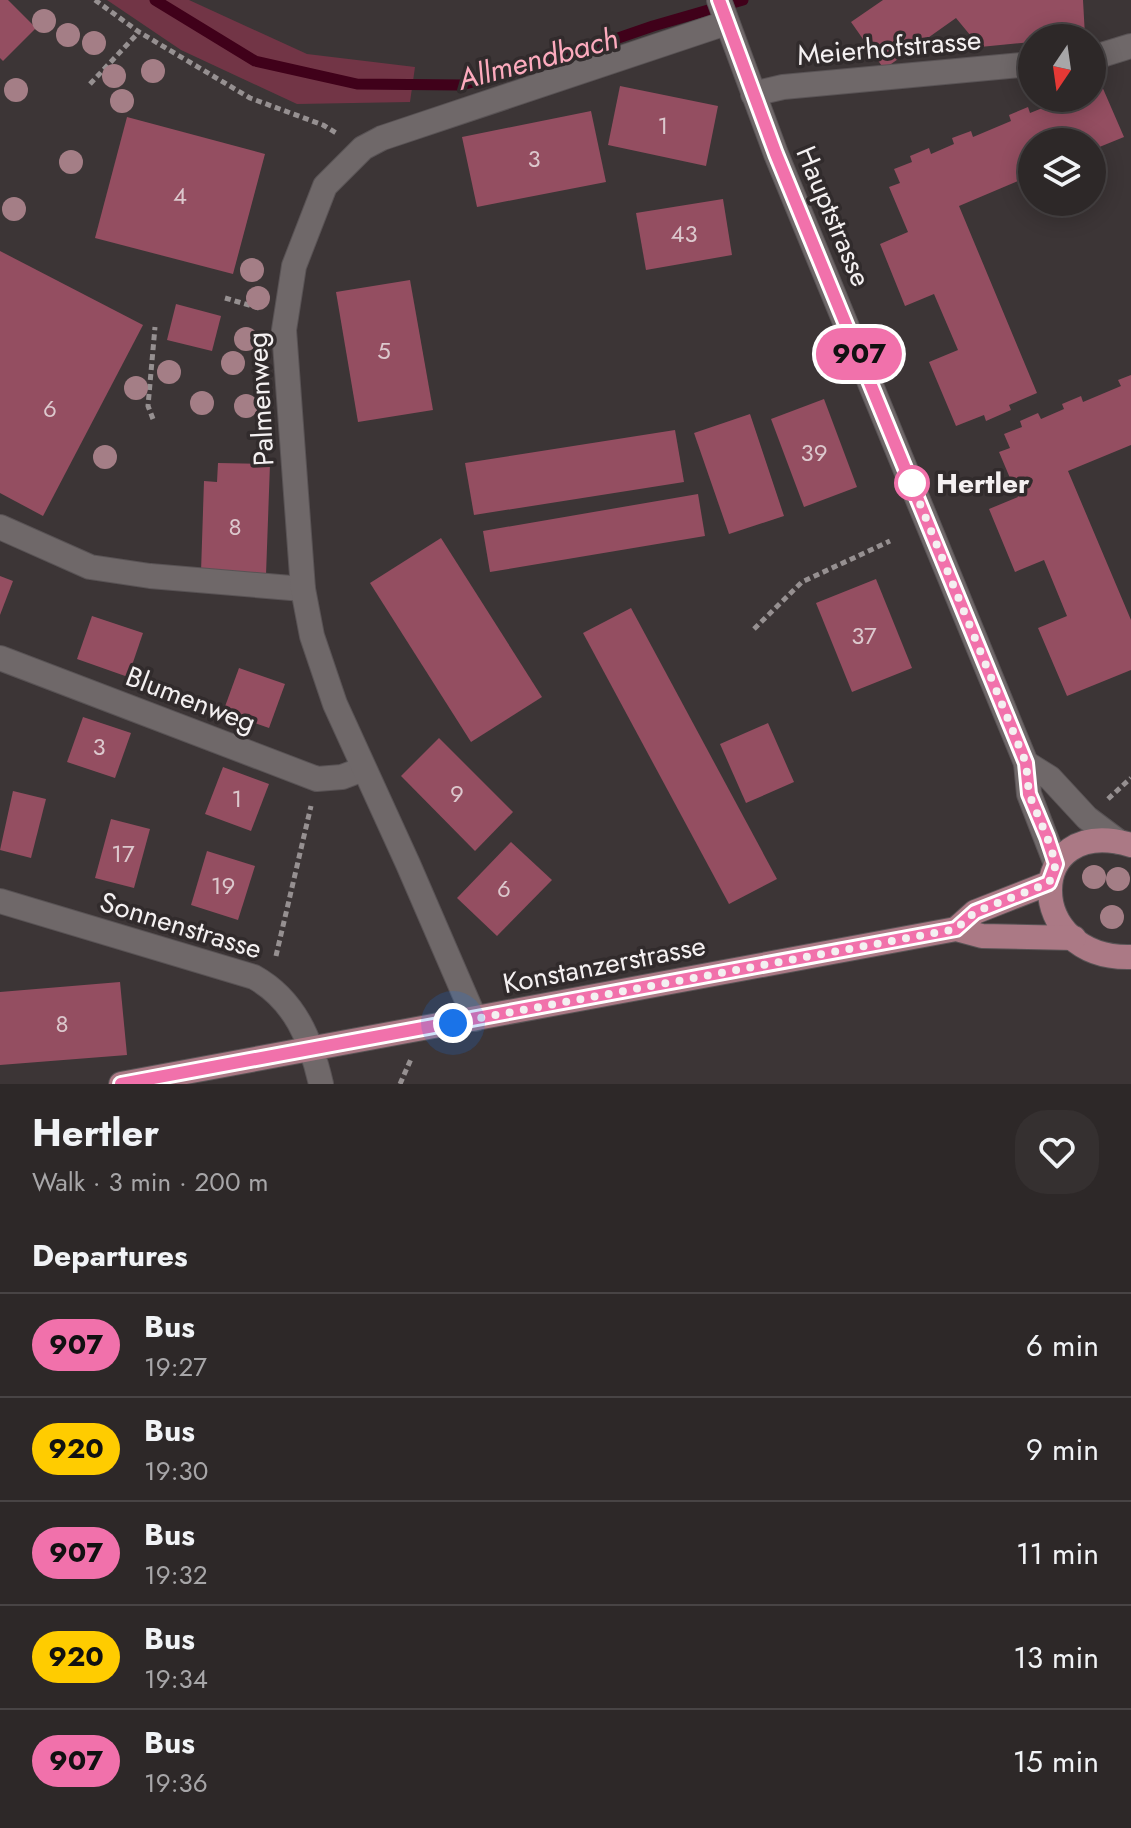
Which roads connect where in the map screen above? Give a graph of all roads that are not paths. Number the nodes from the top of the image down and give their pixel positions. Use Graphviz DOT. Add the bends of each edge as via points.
graph roads {
  1 [pos="723,12"];
  2 [pos="1131,46"];
  3 [pos="1106,54"];
  4 [pos="1018,65"];
  5 [pos="753,94"];
  6 [pos="0,527"];
  7 [pos="303,589"];
  8 [pos="0,658"];
  9 [pos="1026,763"];
  10 [pos="363,769"];
  11 [pos="1125,843"];
  12 [pos="1052,874"];
  13 [pos="0,901"];
  14 [pos="956,929"];
  15 [pos="1074,938"];
  16 [pos="1128,960"];
  17 [pos="475,1019"];
  18 [pos="313,1049"];
  19 [pos="121,1084"];
  20 [pos="321,1084"];
  1 -- 5 [label="street, Hauptstrasse"];
  1 -- 7 [label="street, Palmenweg" via="382,138 363,148 325,186 294,266 284,330"];
  2 -- 3 [label="street"];
  4 -- 5 [label="street, Meierhofstrasse"];
  5 -- 9 [label="street, Hauptstrasse"];
  6 -- 7 [label="street" via="90,567"];
  7 -- 10 [label="street, Palmenweg" via="312,636"];
  8 -- 10 [label="street, Blumenweg" via="317,779"];
  9 -- 11 [label="street" via="1050,778 1087,818"];
  9 -- 12 [label="street, Hauptstrasse" via="1029,794 1047,837"];
  10 -- 17 [label="street, Palmenweg"];
  11 -- 12 [label="main road, Konstanzerstrasse" via="1079,845"];
  12 -- 14 [label="main road, Konstanzerstrasse" via="975,912"];
  12 -- 15 [label="main road" via="1051,909"];
  13 -- 18 [label="street, Sonnenstrasse" via="254,977 289,1006"];
  14 -- 15 [label="main road, Konstanzerstrasse" via="982,936"];
  14 -- 17 [label="main road, Konstanzerstrasse"];
  15 -- 16 [label="main road"];
  17 -- 18 [label="main road, Konstanzerstrasse"];
  18 -- 19 [label="main road, Konstanzerstrasse"];
  18 -- 20 [label="street, Sonnenstrasse"];
}
